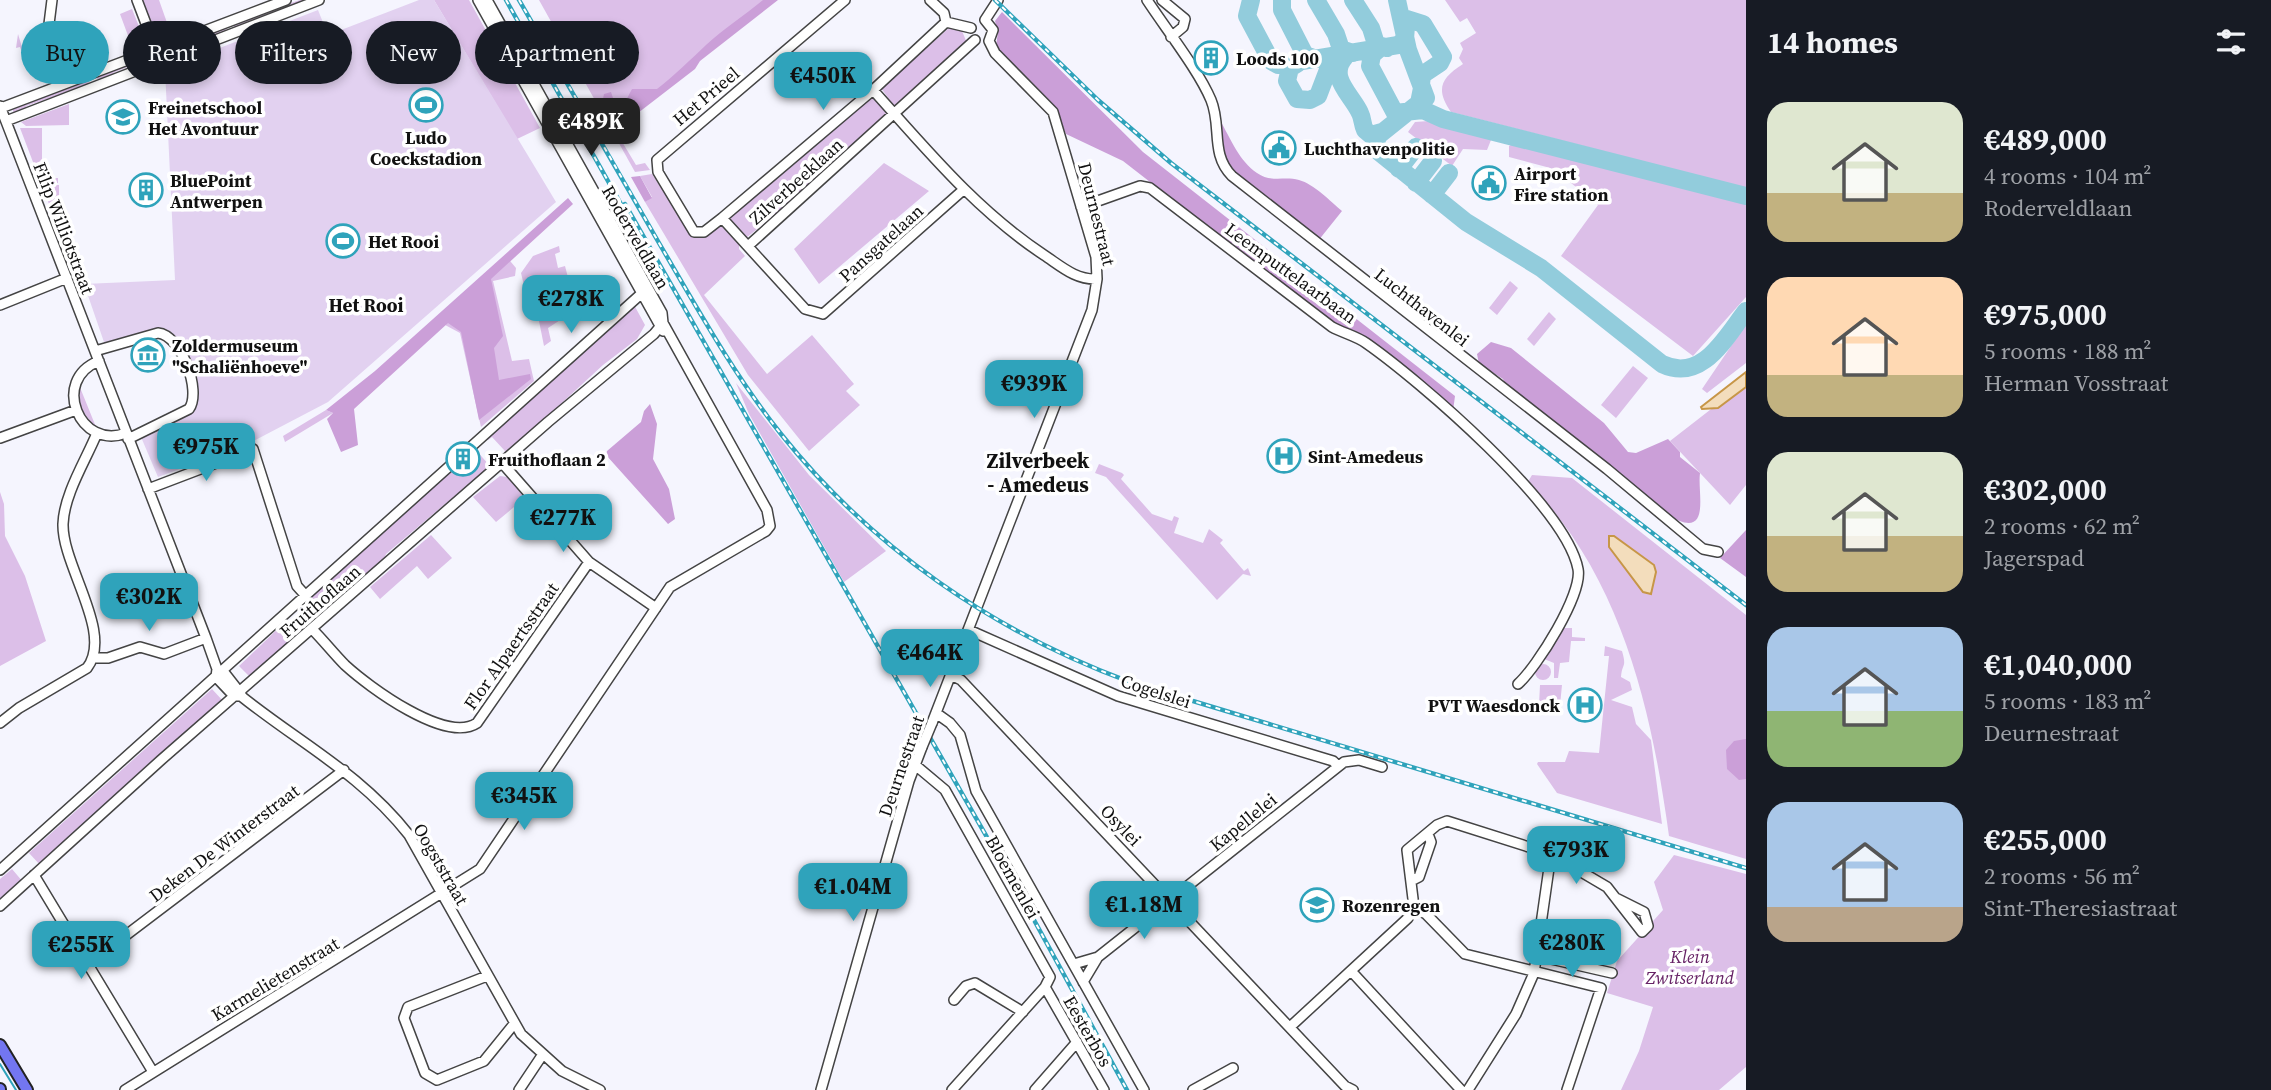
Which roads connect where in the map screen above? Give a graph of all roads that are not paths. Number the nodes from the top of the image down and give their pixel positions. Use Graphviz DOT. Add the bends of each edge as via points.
graph roads {
  1 [pos="52,0"];
  2 [pos="137,0"];
  3 [pos="286,0"];
  4 [pos="319,0"];
  5 [pos="478,0"];
  6 [pos="487,0"];
  7 [pos="845,0"];
  8 [pos="930,0"];
  9 [pos="998,0"];
  10 [pos="1147,0"];
  11 [pos="1162,0"];
  12 [pos="985,20"];
  13 [pos="49,21"];
  14 [pos="145,21"];
  15 [pos="228,22"];
  16 [pos="946,22"];
  17 [pos="221,25"];
  18 [pos="971,28"];
  19 [pos="232,33"];
  20 [pos="1171,37"];
  21 [pos="975,40"];
  22 [pos="989,41"];
  23 [pos="65,84"];
  24 [pos="95,85"];
  25 [pos="873,90"];
  26 [pos="0,107"];
  27 [pos="894,114"];
  28 [pos="6,121"];
  29 [pos="962,191"];
  30 [pos="1082,208"];
  31 [pos="722,218"];
  32 [pos="701,233"];
  33 [pos="748,246"];
  34 [pos="67,278"];
  35 [pos="1097,279"];
  36 [pos="641,294"];
  37 [pos="653,297"];
  38 [pos="0,305"];
  39 [pos="662,326"];
  40 [pos="95,351"];
  41 [pos="99,361"];
  42 [pos="76,410"];
  43 [pos="97,433"];
  44 [pos="127,436"];
  45 [pos="0,438"];
  46 [pos="501,461"];
  47 [pos="148,489"];
  48 [pos="770,520"];
  49 [pos="1718,552"];
  50 [pos="589,562"];
  51 [pos="306,596"];
  52 [pos="656,608"];
  53 [pos="312,629"];
  54 [pos="969,630"];
  55 [pos="206,638"];
  56 [pos="95,658"];
  57 [pos="219,673"];
  58 [pos="951,676"];
  59 [pos="1518,684"];
  60 [pos="238,695"];
  61 [pos="936,713"];
  62 [pos="0,723"];
  63 [pos="914,764"];
  64 [pos="1338,766"];
  65 [pos="1382,767"];
  66 [pos="344,771"];
  67 [pos="1428,834"];
  68 [pos="1552,854"];
  69 [pos="0,870"];
  70 [pos="34,875"];
  71 [pos="1413,880"];
  72 [pos="442,895"];
  73 [pos="1616,898"];
  74 [pos="1171,900"];
  75 [pos="0,906"];
  76 [pos="1414,907"];
  77 [pos="1538,956"];
  78 [pos="1098,957"];
  79 [pos="88,964"];
  80 [pos="1074,964"];
  81 [pos="1352,972"];
  82 [pos="1534,972"];
  83 [pos="1612,973"];
  84 [pos="486,976"];
  85 [pos="1083,982"];
  86 [pos="1045,987"];
  87 [pos="954,1000"];
  88 [pos="1023,1012"];
  89 [pos="514,1024"];
  90 [pos="1292,1027"];
  91 [pos="1077,1042"];
  92 [pos="0,1045"];
  93 [pos="543,1054"];
  94 [pos="1233,1068"];
  95 [pos="153,1072"];
  96 [pos="27,1090"];
  97 [pos="125,1090"];
  98 [pos="519,1090"];
  99 [pos="600,1090"];
  100 [pos="821,1090"];
  101 [pos="951,1090"];
  102 [pos="1035,1090"];
  103 [pos="1104,1090"];
  104 [pos="1143,1090"];
  105 [pos="1193,1090"];
  106 [pos="1351,1090"];
  107 [pos="1461,1090"];
  108 [pos="1468,1090"];
  109 [pos="1567,1090"];
  1 -- 13 [label="street"];
  2 -- 14 [label="street"];
  3 -- 15 [label="street"];
  4 -- 19 [label="street"];
  5 -- 36 [label="street, Roderveldlaan"];
  6 -- 37 [label="street, Roderveldlaan"];
  7 -- 32 [label="street, Het Prieel" via="657,160 658,172 691,229"];
  8 -- 16 [label="street" via="944,13"];
  9 -- 12 [label="street"];
  10 -- 20 [label="street, Luchthavenlei"];
  11 -- 20 [label="street" via="1185,19 1181,30"];
  12 -- 18 [label="street"];
  12 -- 22 [label="street, Deurnestraat" via="993,30"];
  15 -- 17 [label="street"];
  15 -- 19 [label="street"];
  16 -- 18 [label="street"];
  16 -- 25 [label="street, Zilverbeeklaan"];
  18 -- 21 [label="street"];
  19 -- 24 [label="street"];
  20 -- 49 [label="street, Luchthavenlei" via="1212,102 1219,157 1232,176 1703,549"];
  21 -- 22 [label="street"];
  21 -- 27 [label="street, Zilverbeeklaan"];
  22 -- 30 [label="street, Deurnestraat" via="995,53 1053,112"];
  23 -- 26 [label="street"];
  24 -- 28 [label="street"];
  25 -- 27 [label="street"];
  25 -- 31 [label="street, Zilverbeeklaan"];
  26 -- 28 [label="street, Filip Williotstraat"];
  27 -- 29 [label="street"];
  27 -- 33 [label="street, Zilverbeeklaan"];
  28 -- 34 [label="street, Filip Williotstraat"];
  29 -- 33 [label="street, Pansgatelaan" via="831,310 818,314 805,309"];
  29 -- 35 [label="street" via="1078,278"];
  30 -- 35 [label="street, Deurnestraat" via="1096,257"];
  30 -- 59 [label="street, Leemputtelaarbaan" via="1140,186 1150,188 1332,327 1365,342 1499,458 1551,518 1573,554 1579,576 1571,604"];
  31 -- 32 [label="street, Zilverbeeklaan"];
  31 -- 33 [label="street, Zilverbeeklaan"];
  34 -- 38 [label="street"];
  34 -- 40 [label="street, Filip Williotstraat"];
  35 -- 54 [label="street, Deurnestraat" via="1092,310"];
  36 -- 37 [label="street"];
  36 -- 39 [label="street, Roderveldlaan"];
  36 -- 51 [label="street, Fruithoflaan"];
  37 -- 39 [label="street, Roderveldlaan" via="662,313"];
  39 -- 46 [label="street, Fruithoflaan"];
  39 -- 48 [label="street, Roderveldlaan"];
  40 -- 41 [label="street, Filip Williotstraat"];
  40 -- 44 [label="street" via="166,334 175,341 189,373 194,393 189,409"];
  41 -- 42 [label="street" via="79,376"];
  41 -- 44 [label="street, Filip Williotstraat"];
  42 -- 43 [label="street"];
  42 -- 45 [label="street"];
  43 -- 44 [label="street"];
  43 -- 56 [label="street" via="63,521 66,548 97,641"];
  44 -- 47 [label="street, Filip Williotstraat"];
  46 -- 50 [label="street"];
  46 -- 53 [label="street, Fruithoflaan"];
  47 -- 51 [label="street" via="253,449 297,586"];
  47 -- 55 [label="street, Filip Williotstraat"];
  48 -- 52 [label="street, Karmelietenstraat" via="766,531 674,583"];
  50 -- 52 [label="street"];
  50 -- 53 [label="street, Flor Alpaertsstraat" via="477,723 467,728 454,728 403,707 347,667"];
  51 -- 57 [label="street, Fruithoflaan"];
  52 -- 72 [label="street, Karmelietenstraat" via="480,869"];
  53 -- 60 [label="street, Fruithoflaan"];
  54 -- 58 [label="street, Deurnestraat"];
  54 -- 64 [label="street, Cogelslei" via="1118,696"];
  55 -- 56 [label="street" via="164,654 140,647"];
  55 -- 57 [label="street, Filip Williotstraat"];
  56 -- 62 [label="street" via="88,668"];
  57 -- 60 [label="street, Oogststraat"];
  57 -- 69 [label="street, Fruithoflaan"];
  58 -- 61 [label="street, Deurnestraat"];
  58 -- 74 [label="street, Osylei" via="961,680"];
  60 -- 66 [label="street, Oogststraat"];
  60 -- 70 [label="street, Fruithoflaan"];
  61 -- 63 [label="street, Deurnestraat, bridge"];
  61 -- 80 [label="street" via="960,735 976,791"];
  63 -- 86 [label="street, Bloemenlei" via="936,779 949,797 1049,975"];
  63 -- 100 [label="street, Deurnestraat"];
  64 -- 65 [label="street" via="1355,759"];
  64 -- 74 [label="street, Kapellelei"];
  66 -- 72 [label="street, Oogststraat" via="368,789 409,835"];
  66 -- 79 [label="street, Deken De Winterstraat"];
  67 -- 68 [label="street" via="1447,821"];
  67 -- 71 [label="street" via="1431,842 1419,877"];
  67 -- 71 [label="street" via="1407,850"];
  68 -- 73 [label="street" via="1607,887"];
  68 -- 77 [label="street"];
  70 -- 75 [label="street, Fruithoflaan"];
  70 -- 79 [label="street"];
  71 -- 76 [label="street"];
  72 -- 84 [label="street, Oogststraat"];
  72 -- 95 [label="street, Karmelietenstraat"];
  74 -- 78 [label="street, Kapellelei"];
  74 -- 90 [label="street, Osylei"];
  76 -- 81 [label="street"];
  76 -- 82 [label="street" via="1465,954"];
  77 -- 82 [label="street"];
  77 -- 83 [label="street"];
  78 -- 80 [label="street, Kapellelei"];
  78 -- 85 [label="street, Kapellelei"];
  79 -- 95 [label="street"];
  80 -- 85 [label="street"];
  81 -- 90 [label="street"];
  81 -- 107 [label="street"];
  82 -- 108 [label="street" via="1516,1014"];
  82 -- 109 [label="street" via="1601,988"];
  84 -- 89 [label="street, Oogststraat"];
  84 -- 89 [label="street" via="405,1011 425,1073 437,1080 484,1061"];
  85 -- 104 [label="street"];
  86 -- 88 [label="street"];
  86 -- 91 [label="street, Eesterbos"];
  87 -- 88 [label="street" via="975,984"];
  88 -- 101 [label="street"];
  89 -- 93 [label="street, Oogststraat"];
  90 -- 106 [label="street, Osylei"];
  91 -- 102 [label="street"];
  91 -- 103 [label="street, Eesterbos"];
  92 -- 96 [label="main road"];
  93 -- 98 [label="street"];
  93 -- 99 [label="street, Oogststraat" via="562,1071"];
  94 -- 105 [label="street"];
  95 -- 97 [label="street, Karmelietenstraat"];
}
